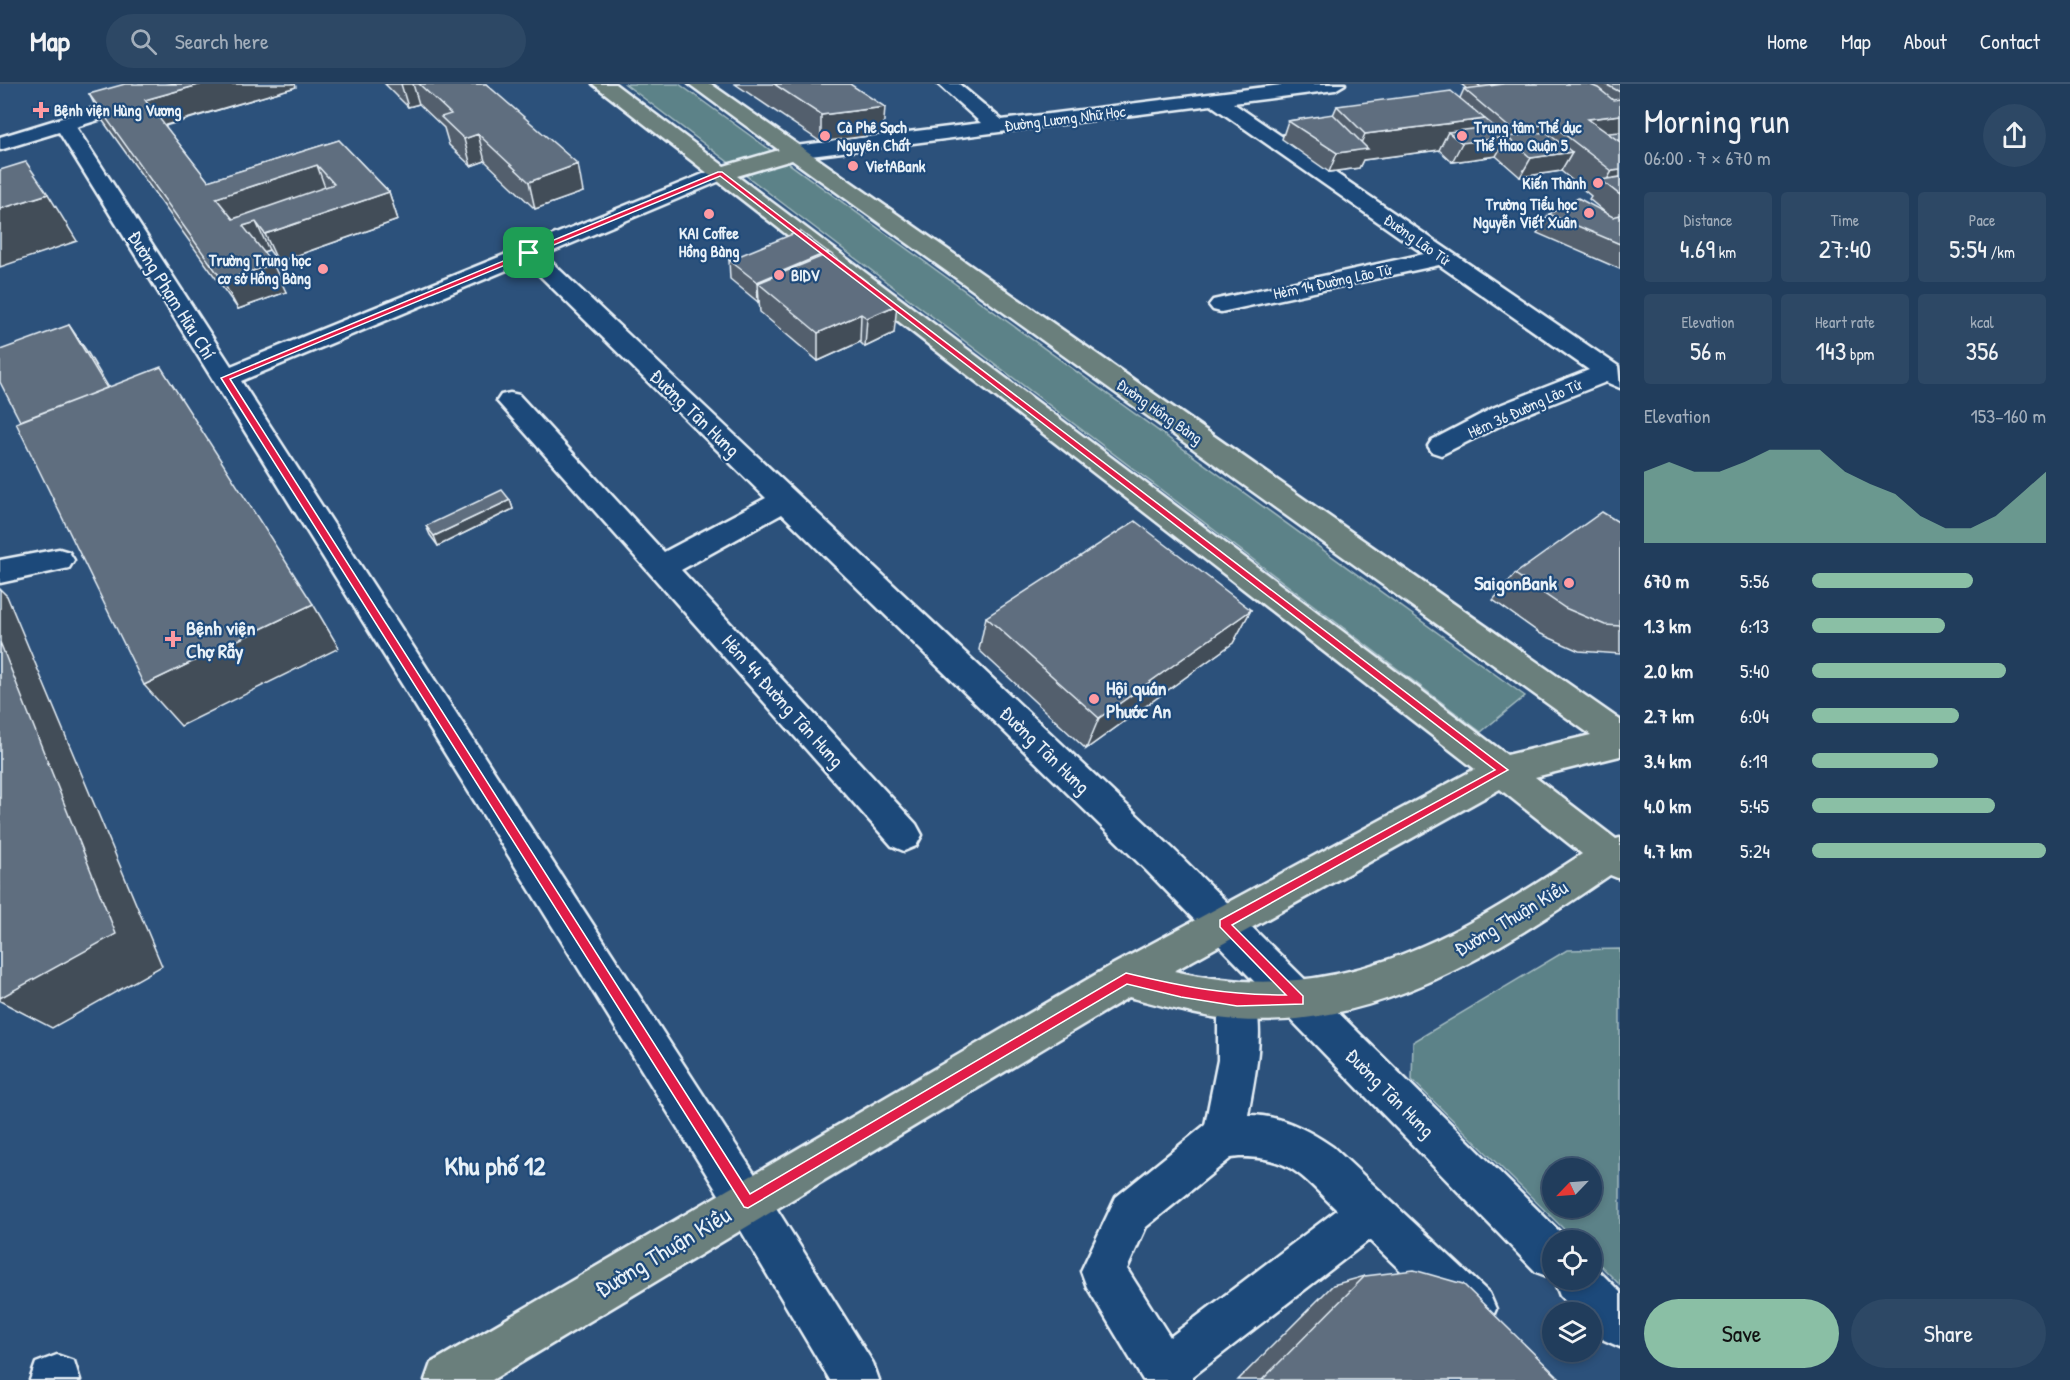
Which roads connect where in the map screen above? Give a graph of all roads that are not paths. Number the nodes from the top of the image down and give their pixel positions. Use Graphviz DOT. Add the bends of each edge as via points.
graph roads {
  1 [pos="193,84"];
  2 [pos="603,84"];
  3 [pos="699,84"];
  4 [pos="948,84"];
  5 [pos="1335,84"];
  6 [pos="1215,99"];
  7 [pos="64,124"];
  8 [pos="998,127"];
  9 [pos="0,144"];
  10 [pos="795,152"];
  11 [pos="720,174"];
  12 [pos="529,253"];
  13 [pos="1443,257"];
  14 [pos="1221,305"];
  15 [pos="1615,376"];
  16 [pos="225,378"];
  17 [pos="510,401"];
  18 [pos="1441,446"];
  19 [pos="786,500"];
  20 [pos="58,560"];
  21 [pos="661,567"];
  22 [pos="0,572"];
  23 [pos="1620,738"];
  24 [pos="1620,742"];
  25 [pos="1503,770"];
  26 [pos="904,835"];
  27 [pos="1617,857"];
  28 [pos="1224,924"];
  29 [pos="1126,978"];
  30 [pos="1237,1000"];
  31 [pos="1299,1000"];
  32 [pos="1223,1137"];
  33 [pos="748,1202"];
  34 [pos="1370,1212"];
  35 [pos="1542,1246"];
  36 [pos="1586,1290"];
  37 [pos="1620,1324"];
  38 [pos="1498,1332"];
  39 [pos="1167,1375"];
  40 [pos="448,1380"];
  41 [pos="856,1380"];
  1 -- 7 [label="street"];
  2 -- 11 [label="main road"];
  3 -- 10 [label="main road, Đường Hồng Bàng"];
  4 -- 8 [label="street"];
  5 -- 6 [label="street, Đường Lương Nhữ Học"];
  6 -- 8 [label="street, Đường Lương Nhữ Học"];
  6 -- 13 [label="street, Đường Lão Tử"];
  7 -- 9 [label="street"];
  7 -- 16 [label="street, Đường Phạm Hữu Chí"];
  8 -- 10 [label="street, Đường Lương Nhữ Học"];
  10 -- 11 [label="main road"];
  10 -- 23 [label="main road, Đường Hồng Bàng"];
  11 -- 12 [label="street"];
  11 -- 25 [label="main road"];
  12 -- 16 [label="street"];
  12 -- 19 [label="street, Đường Tân Hưng"];
  13 -- 14 [label="street, Hẻm 14 Đường Lão Tử"];
  13 -- 15 [label="street, Đường Lão Tử"];
  15 -- 18 [label="street, Hẻm 36 Đường Lão Tử" via="1504,413"];
  16 -- 33 [label="street, Đường Phạm Hữu Chí"];
  17 -- 21 [label="street, Hẻm 44 Đường Tân Hưng"];
  19 -- 21 [label="street"];
  19 -- 28 [label="street, Đường Tân Hưng"];
  20 -- 22 [label="street"];
  21 -- 26 [label="street, Hẻm 44 Đường Tân Hưng"];
  24 -- 25 [label="main road, Đường Thuận Kiều"];
  25 -- 27 [label="main road"];
  25 -- 28 [label="main road, Đường Thuận Kiều"];
  27 -- 31 [label="main road, Đường Thuận Kiều" via="1487,938 1430,965 1368,988"];
  28 -- 29 [label="main road, Đường Thuận Kiều"];
  28 -- 31 [label="street, Đường Tân Hưng"];
  29 -- 30 [label="main road, Đường Thuận Kiều" via="1181,992"];
  29 -- 33 [label="main road, Đường Thuận Kiều"];
  30 -- 31 [label="main road, Đường Thuận Kiều"];
  30 -- 32 [label="street" via="1238,1060"];
  31 -- 35 [label="street, Đường Tân Hưng"];
  32 -- 34 [label="street" via="1267,1135 1292,1143"];
  32 -- 39 [label="street" via="1131,1212 1103,1271"];
  33 -- 40 [label="main road, Đường Thuận Kiều"];
  33 -- 41 [label="street, Đường Phạm Hữu Chí"];
  34 -- 38 [label="street"];
  34 -- 39 [label="street"];
  36 -- 37 [label="street"];
}
